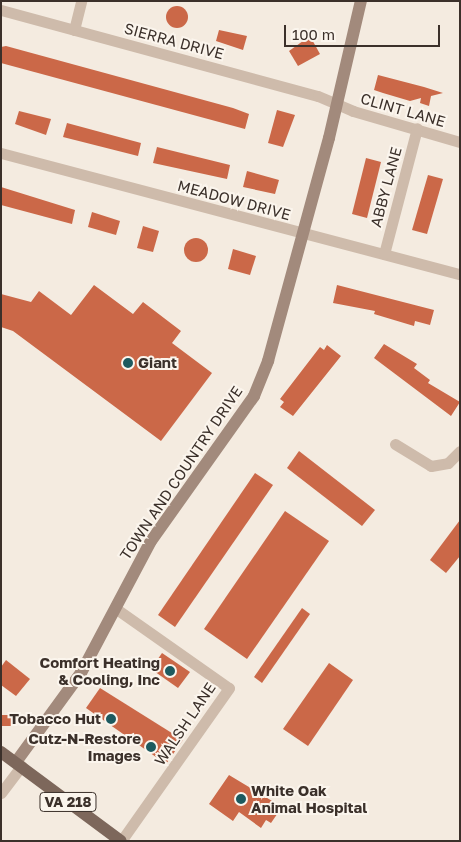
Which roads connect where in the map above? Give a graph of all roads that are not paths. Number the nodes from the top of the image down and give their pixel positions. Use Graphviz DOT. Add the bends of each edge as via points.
graph roads {
  1 [pos="81,1"];
  2 [pos="361,1"];
  3 [pos="1,10"];
  4 [pos="74,30"];
  5 [pos="338,105"];
  6 [pos="417,128"];
  7 [pos="460,142"];
  8 [pos="1,153"];
  9 [pos="302,233"];
  10 [pos="384,254"];
  11 [pos="460,274"];
  12 [pos="395,444"];
  13 [pos="460,451"];
  14 [pos="115,608"];
  15 [pos="1,752"];
  16 [pos="18,764"];
  17 [pos="1,793"];
  18 [pos="121,841"];
  1 -- 4 [label="street"];
  2 -- 5 [label="street, TOWN AND COUNTRY DRIVE"];
  3 -- 4 [label="street, SIERRA DRIVE"];
  4 -- 5 [label="street, SIERRA DRIVE"];
  5 -- 6 [label="street, CLINT LANE"];
  5 -- 9 [label="street, TOWN AND COUNTRY DRIVE"];
  6 -- 7 [label="street, CLINT LANE"];
  6 -- 10 [label="street, ABBY LANE"];
  8 -- 9 [label="street, MEADOW DRIVE"];
  9 -- 10 [label="street, MEADOW DRIVE"];
  9 -- 14 [label="street, TOWN AND COUNTRY DRIVE" via="254,396 151,541"];
  10 -- 11 [label="street, MEADOW DRIVE"];
  12 -- 13 [label="street" via="431,466 448,463"];
  14 -- 16 [label="street, TOWN AND COUNTRY DRIVE" via="76,681"];
  14 -- 18 [label="street, WALSH LANE" via="229,688"];
  15 -- 16 [label="main road, VA 218"];
  16 -- 17 [label="street"];
  16 -- 18 [label="main road, VA 218"];
}
